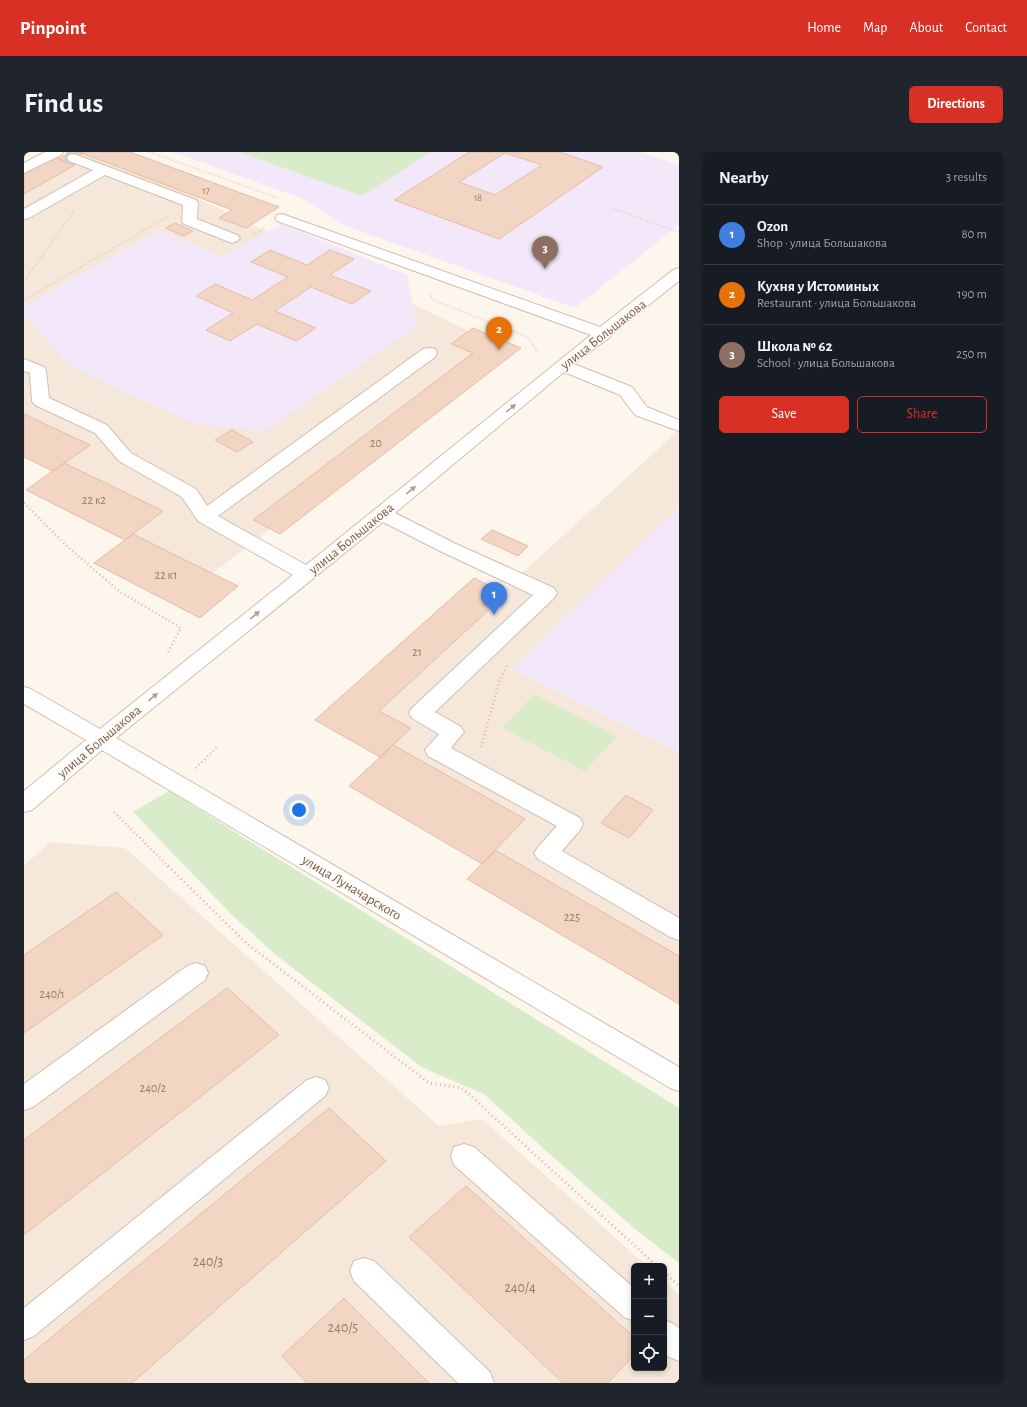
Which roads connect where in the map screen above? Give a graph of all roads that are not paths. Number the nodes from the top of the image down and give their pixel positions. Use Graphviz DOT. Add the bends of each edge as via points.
graph roads {
  1 [pos="63,154"];
  2 [pos="24,169"];
  3 [pos="104,170"];
  4 [pos="24,215"];
  5 [pos="282,218"];
  6 [pos="232,238"];
  7 [pos="679,273"];
  8 [pos="604,334"];
  9 [pos="429,353"];
  10 [pos="24,364"];
  11 [pos="563,366"];
  12 [pos="679,426"];
  13 [pos="382,514"];
  14 [pos="205,517"];
  15 [pos="307,574"];
  16 [pos="24,694"];
  17 [pos="101,739"];
  18 [pos="24,804"];
  19 [pos="679,930"];
  20 [pos="196,973"];
  21 [pos="679,1080"];
  22 [pos="316,1088"];
  23 [pos="24,1099"];
  24 [pos="464,1156"];
  25 [pos="364,1271"];
  26 [pos="631,1304"];
  27 [pos="24,1326"];
  28 [pos="665,1335"];
  29 [pos="679,1347"];
  30 [pos="479,1383"];
  1 -- 2 [label="street"];
  1 -- 3 [label="street"];
  3 -- 4 [label="street"];
  3 -- 6 [label="street" via="191,203 189,221"];
  5 -- 8 [label="street"];
  7 -- 8 [label="street, улица Большакова"];
  8 -- 11 [label="street, улица Большакова"];
  9 -- 14 [label="street"];
  10 -- 14 [label="street" via="38,370 41,400 101,429 125,457 189,493"];
  11 -- 12 [label="street" via="626,391 641,411"];
  13 -- 11 [label="street, улица Большакова, one-way"];
  13 -- 15 [label="street, улица Большакова"];
  13 -- 19 [label="street" via="447,548 547,593 420,713 453,732 436,750 572,824 546,853"];
  14 -- 15 [label="street"];
  17 -- 15 [label="street, улица Большакова, one-way"];
  16 -- 17 [label="street, улица Луначарского"];
  17 -- 18 [label="street, улица Большакова"];
  17 -- 21 [label="street, улица Луначарского"];
  20 -- 23 [label="street"];
  22 -- 27 [label="street"];
  24 -- 26 [label="street"];
  25 -- 30 [label="street"];
  28 -- 29 [label="street"];
}
